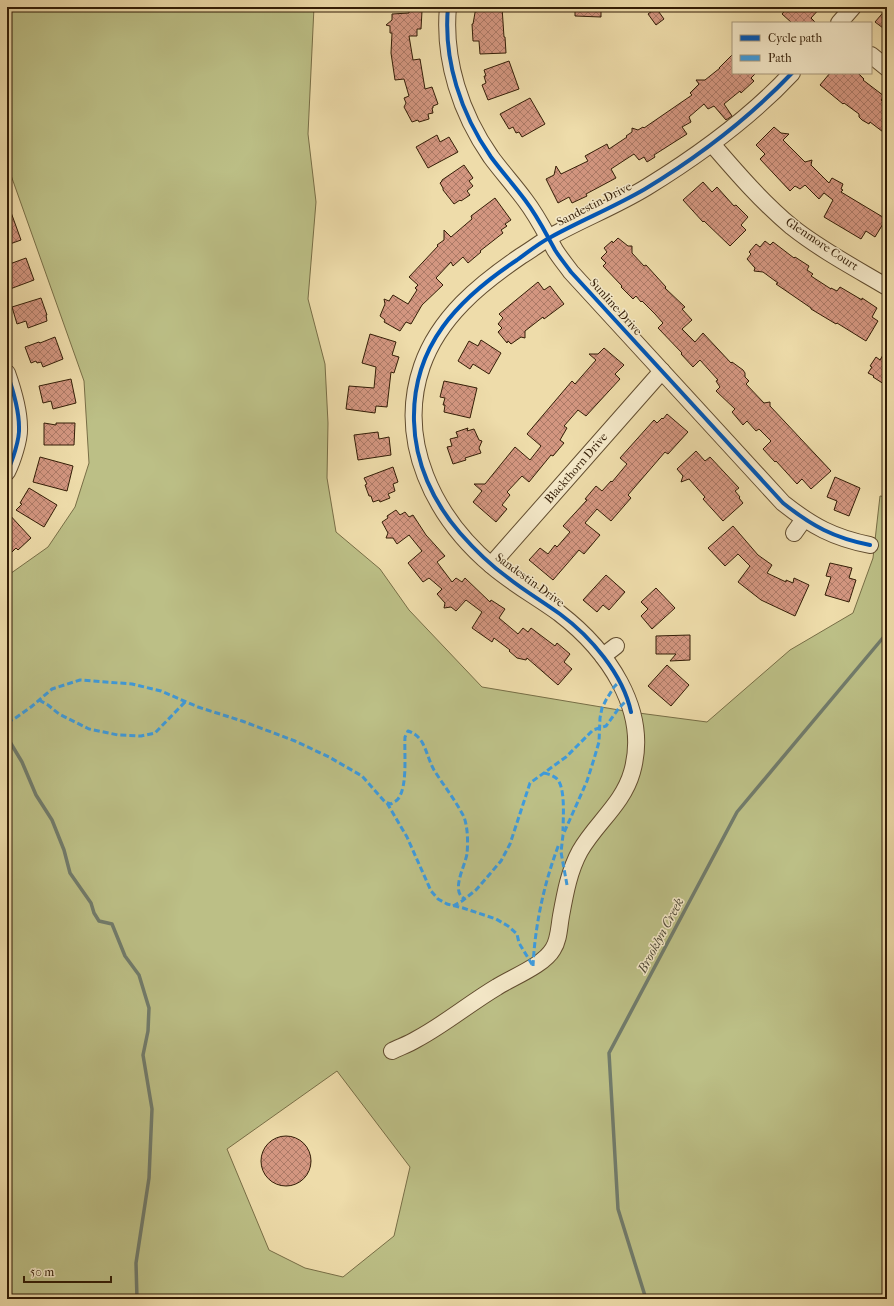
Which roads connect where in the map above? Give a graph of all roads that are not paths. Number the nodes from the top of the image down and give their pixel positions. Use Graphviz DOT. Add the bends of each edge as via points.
graph roads {
  1 [pos="448,7"];
  2 [pos="853,7"];
  3 [pos="840,22"];
  4 [pos="872,56"];
  5 [pos="887,68"];
  6 [pos="791,74"];
  7 [pos="712,144"];
  8 [pos="549,238"];
  9 [pos="887,287"];
  10 [pos="662,371"];
  11 [pos="7,373"];
  12 [pos="7,472"];
  13 [pos="804,519"];
  14 [pos="794,533"];
  15 [pos="870,545"];
  16 [pos="491,565"];
  17 [pos="616,646"];
  18 [pos="602,656"];
  19 [pos="392,1051"];
  1 -- 8 [label="street, Sunline Drive" via="448,45 467,116 492,158 525,200"];
  2 -- 3 [label="street"];
  4 -- 5 [label="street"];
  6 -- 7 [label="street, Sandestin Drive"];
  7 -- 8 [label="street, Sandestin Drive" via="644,189"];
  7 -- 9 [label="street, Glenmore Court" via="748,186 793,227"];
  8 -- 10 [label="street, Sunline Drive" via="571,272"];
  8 -- 16 [label="street, Sandestin Drive" via="474,291 454,311 431,345 416,387 414,431 423,471 432,491 453,524 475,551"];
  10 -- 13 [label="street, Sunline Drive" via="783,503"];
  10 -- 16 [label="street, Blackthorn Drive"];
  11 -- 12 [label="street" via="14,392 20,428"];
  13 -- 14 [label="street"];
  13 -- 15 [label="street, Sunline Drive" via="838,537"];
  16 -- 18 [label="street, Sandestin Drive" via="562,615"];
  17 -- 18 [label="street"];
  18 -- 19 [label="street, Sandestin Drive" via="628,699 636,743 635,758 624,793 581,850 572,869 566,888 558,939 553,950 537,965 496,987 415,1041"];
}
